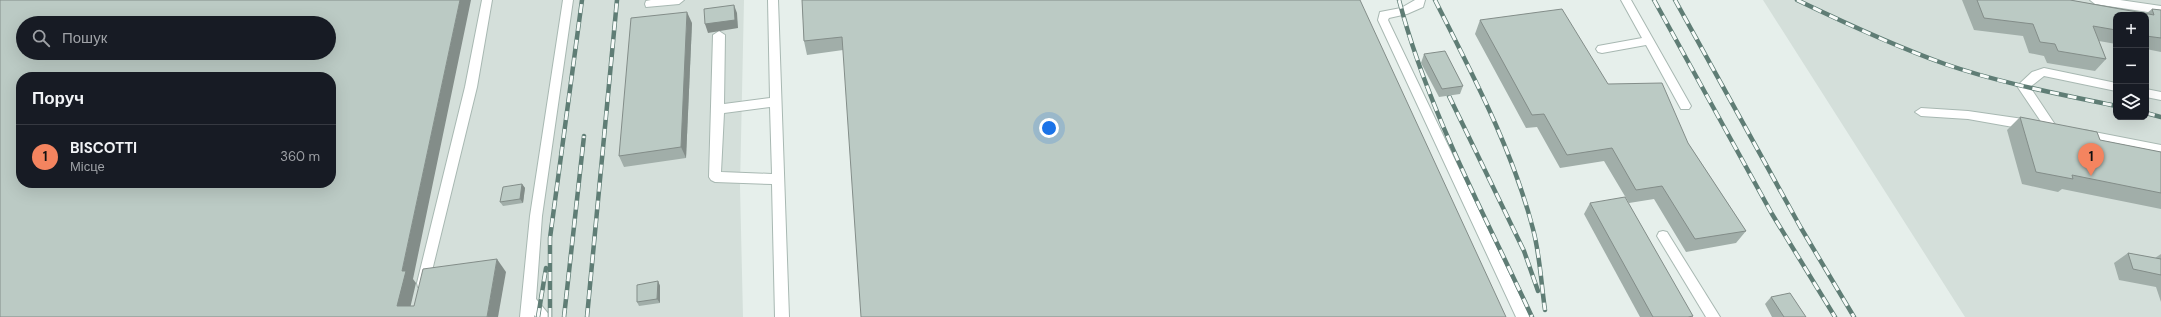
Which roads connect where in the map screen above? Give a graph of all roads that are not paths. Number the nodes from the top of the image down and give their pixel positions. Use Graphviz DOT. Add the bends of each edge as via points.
graph roads {
  1 [pos="487,0"];
  2 [pos="568,0"];
  3 [pos="680,0"];
  4 [pos="773,0"];
  5 [pos="1420,0"];
  6 [pos="1626,0"];
  7 [pos="2095,0"];
  8 [pos="650,4"];
  9 [pos="2161,10"];
  10 [pos="719,36"];
  11 [pos="1649,41"];
  12 [pos="1602,49"];
  13 [pos="2113,86"];
  14 [pos="2149,94"];
  15 [pos="2161,96"];
  16 [pos="776,102"];
  17 [pos="1685,106"];
  18 [pos="718,109"];
  19 [pos="1920,112"];
  20 [pos="2052,129"];
  21 [pos="2161,150"];
  22 [pos="778,179"];
  23 [pos="1663,236"];
  24 [pos="420,295"];
  25 [pos="529,301"];
  26 [pos="527,317"];
  27 [pos="544,317"];
  28 [pos="782,317"];
  29 [pos="1523,317"];
  30 [pos="1713,317"];
  1 -- 24 [label="lane" via="471,87"];
  2 -- 25 [label="lane" via="536,216"];
  3 -- 8 [label="lane"];
  4 -- 16 [label="lane"];
  5 -- 29 [label="lane" via="1419,4 1384,15 1383,20"];
  6 -- 11 [label="lane"];
  7 -- 9 [label="lane"];
  10 -- 18 [label="lane"];
  11 -- 12 [label="lane"];
  11 -- 17 [label="lane"];
  13 -- 20 [label="lane" via="2044,72 2036,75 2023,86"];
  14 -- 15 [label="lane"];
  16 -- 18 [label="lane"];
  16 -- 22 [label="lane"];
  18 -- 22 [label="lane" via="715,177"];
  19 -- 20 [label="lane" via="1968,115"];
  20 -- 21 [label="lane"];
  22 -- 28 [label="lane"];
  23 -- 30 [label="lane"];
  25 -- 26 [label="lane"];
  25 -- 27 [label="lane"];
}
